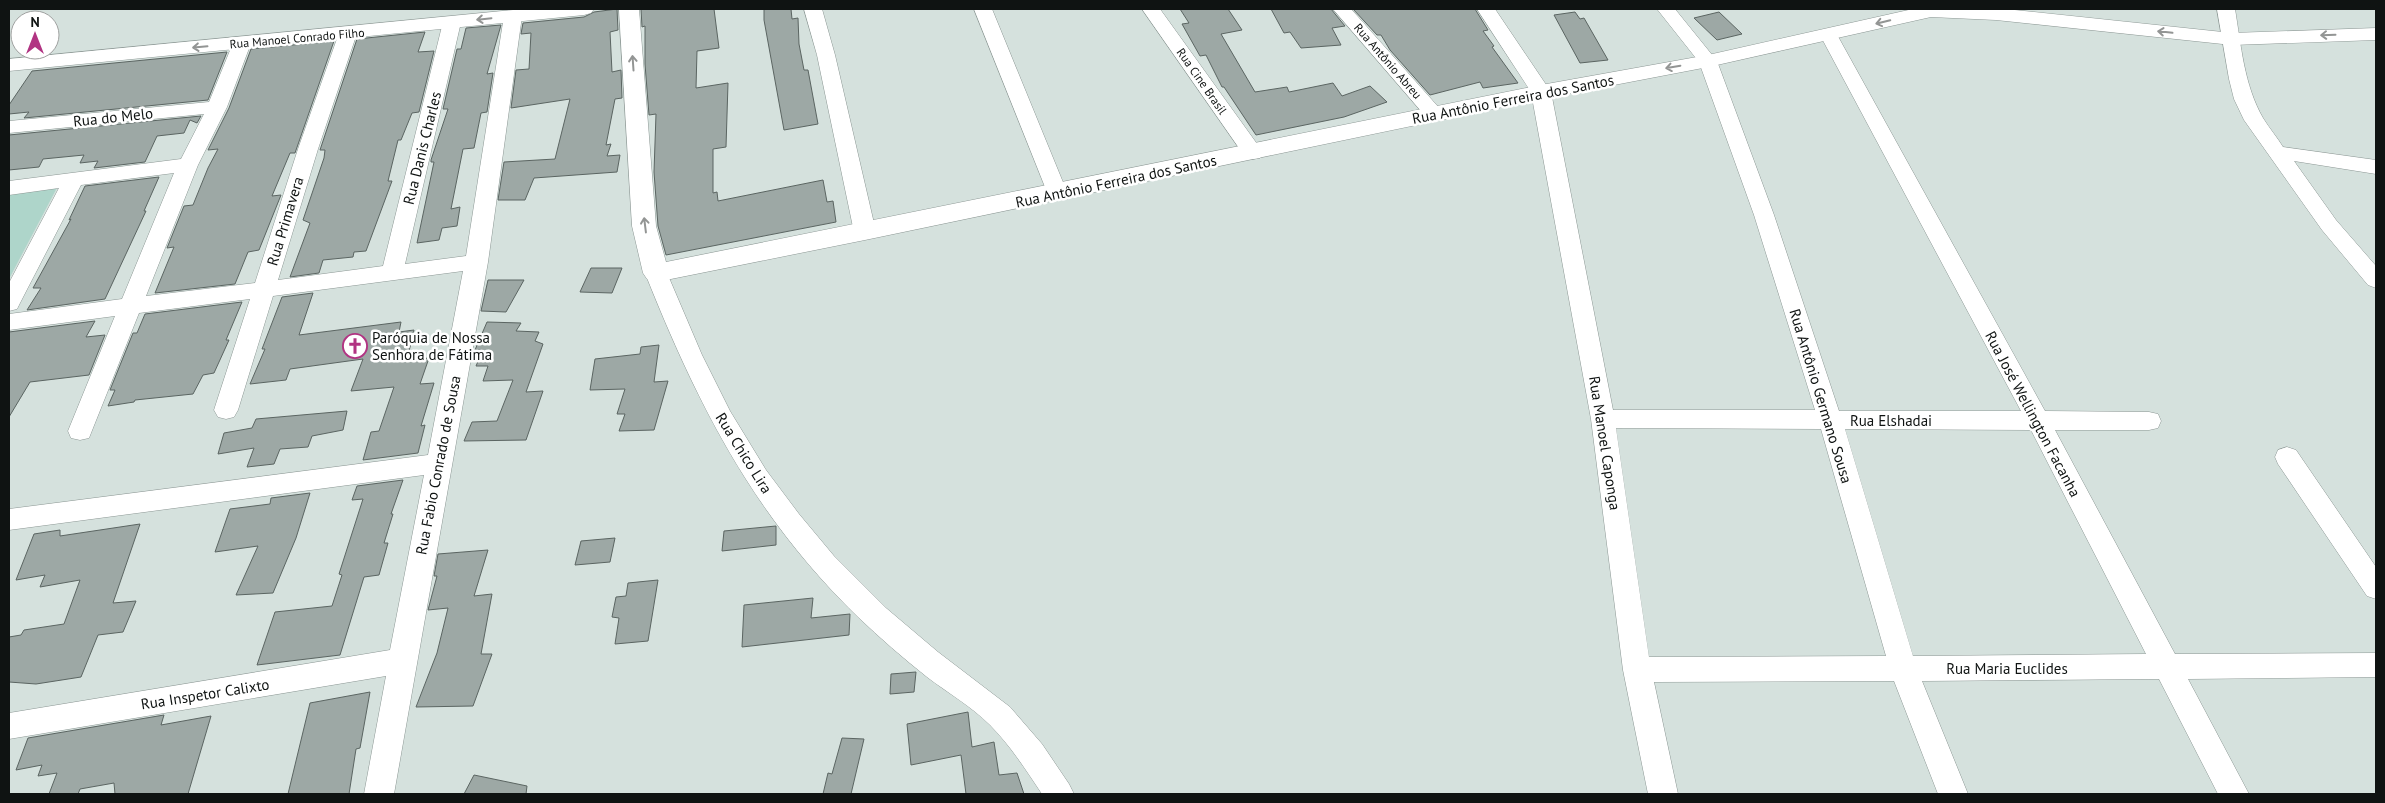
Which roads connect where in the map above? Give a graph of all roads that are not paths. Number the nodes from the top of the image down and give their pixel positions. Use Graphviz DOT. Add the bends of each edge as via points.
graph roads {
  1 [pos="584,9"];
  2 [pos="629,9"];
  3 [pos="813,9"];
  4 [pos="983,9"];
  5 [pos="1151,9"];
  6 [pos="1342,9"];
  7 [pos="1486,9"];
  8 [pos="1666,9"];
  9 [pos="2226,9"];
  10 [pos="513,16"];
  11 [pos="452,22"];
  12 [pos="348,33"];
  13 [pos="2376,34"];
  14 [pos="1829,35"];
  15 [pos="2232,39"];
  16 [pos="242,43"];
  17 [pos="1708,61"];
  18 [pos="9,65"];
  19 [pos="1541,92"];
  20 [pos="217,107"];
  21 [pos="1434,114"];
  22 [pos="9,127"];
  23 [pos="2276,152"];
  24 [pos="1253,153"];
  25 [pos="188,165"];
  26 [pos="2376,166"];
  27 [pos="74,180"];
  28 [pos="9,188"];
  29 [pos="1058,192"];
  30 [pos="865,232"];
  31 [pos="477,262"];
  32 [pos="2368,263"];
  33 [pos="392,273"];
  34 [pos="656,273"];
  35 [pos="2376,280"];
  36 [pos="264,289"];
  37 [pos="9,303"];
  38 [pos="132,306"];
  39 [pos="9,322"];
  40 [pos="226,410"];
  41 [pos="1603,419"];
  42 [pos="1830,420"];
  43 [pos="2038,421"];
  44 [pos="2149,421"];
  45 [pos="80,431"];
  46 [pos="2287,458"];
  47 [pos="437,464"];
  48 [pos="9,519"];
  49 [pos="2376,588"];
  50 [pos="401,661"];
  51 [pos="2376,665"];
  52 [pos="2166,666"];
  53 [pos="1903,668"];
  54 [pos="1637,670"];
  55 [pos="9,726"];
  56 [pos="379,794"];
  57 [pos="1059,794"];
  58 [pos="1663,794"];
  59 [pos="1953,794"];
  60 [pos="2234,794"];
  1 -- 10 [label="street, Rua Manoel Conrado Filho"];
  34 -- 2 [label="street, Rua Chico Lira, one-way" via="644,226"];
  3 -- 30 [label="street"];
  4 -- 29 [label="street"];
  5 -- 24 [label="street, Rua Cine Brasil"];
  6 -- 21 [label="street, Rua Antônio Abreu"];
  7 -- 19 [label="street"];
  8 -- 17 [label="street, Rua Antônio Germano Sousa"];
  9 -- 15 [label="street"];
  10 -- 11 [label="street, Rua Manoel Conrado Filho, one-way"];
  10 -- 31 [label="street, Rua Fabio Conrado de Sousa"];
  11 -- 12 [label="street, Rua Manoel Conrado Filho"];
  11 -- 33 [label="street, Rua Danis Charles"];
  12 -- 16 [label="street, Rua Manoel Conrado Filho"];
  12 -- 36 [label="street, Rua Primavera"];
  13 -- 15 [label="street, Rua Antônio Ferreira dos Santos, one-way"];
  15 -- 14 [label="street, Rua Antônio Ferreira dos Santos, one-way" via="1946,11"];
  14 -- 17 [label="street, Rua Antônio Ferreira dos Santos"];
  14 -- 43 [label="street, Rua José Wellington Facanha"];
  15 -- 23 [label="street" via="2244,99"];
  16 -- 18 [label="street, Rua Manoel Conrado Filho, one-way"];
  16 -- 20 [label="street"];
  17 -- 19 [label="street, Rua Antônio Ferreira dos Santos, one-way"];
  17 -- 42 [label="street, Rua Antônio Germano Sousa" via="1764,215"];
  19 -- 21 [label="street, Rua Antônio Ferreira dos Santos"];
  19 -- 41 [label="street, Rua Manoel Caponga"];
  20 -- 22 [label="street, Rua do Melo"];
  20 -- 25 [label="street"];
  21 -- 24 [label="street, Rua Antônio Ferreira dos Santos"];
  23 -- 26 [label="street"];
  23 -- 32 [label="street" via="2329,225"];
  24 -- 29 [label="street, Rua Antônio Ferreira dos Santos"];
  25 -- 27 [label="street"];
  25 -- 38 [label="street"];
  27 -- 28 [label="street"];
  27 -- 37 [label="street"];
  29 -- 30 [label="street, Rua Antônio Ferreira dos Santos"];
  30 -- 34 [label="street, Rua Antônio Ferreira dos Santos"];
  31 -- 33 [label="street"];
  31 -- 47 [label="street, Rua Fabio Conrado de Sousa"];
  32 -- 35 [label="street"];
  33 -- 36 [label="street"];
  34 -- 57 [label="street, Rua Chico Lira" via="702,382 730,436 768,492 832,571 861,601 929,662 1001,716"];
  36 -- 38 [label="street"];
  36 -- 40 [label="street, Rua Primavera"];
  38 -- 39 [label="street"];
  38 -- 45 [label="street"];
  41 -- 42 [label="street, Rua Elshadai"];
  41 -- 54 [label="street, Rua Manoel Caponga"];
  42 -- 43 [label="street, Rua Elshadai"];
  42 -- 53 [label="street, Rua Antônio Germano Sousa"];
  43 -- 44 [label="street, Rua Elshadai"];
  43 -- 52 [label="street, Rua José Wellington Facanha"];
  46 -- 49 [label="street"];
  47 -- 48 [label="street"];
  47 -- 50 [label="street, Rua Fabio Conrado de Sousa"];
  50 -- 55 [label="street, Rua Inspetor Calixto"];
  50 -- 56 [label="street, Rua Fabio Conrado de Sousa"];
  51 -- 52 [label="street, Rua Maria Euclides"];
  52 -- 53 [label="street, Rua Maria Euclides"];
  52 -- 60 [label="street, Rua José Wellington Facanha"];
  53 -- 54 [label="street, Rua Maria Euclides"];
  53 -- 59 [label="street, Rua Antônio Germano Sousa"];
  54 -- 58 [label="street, Rua Manoel Caponga"];
}
